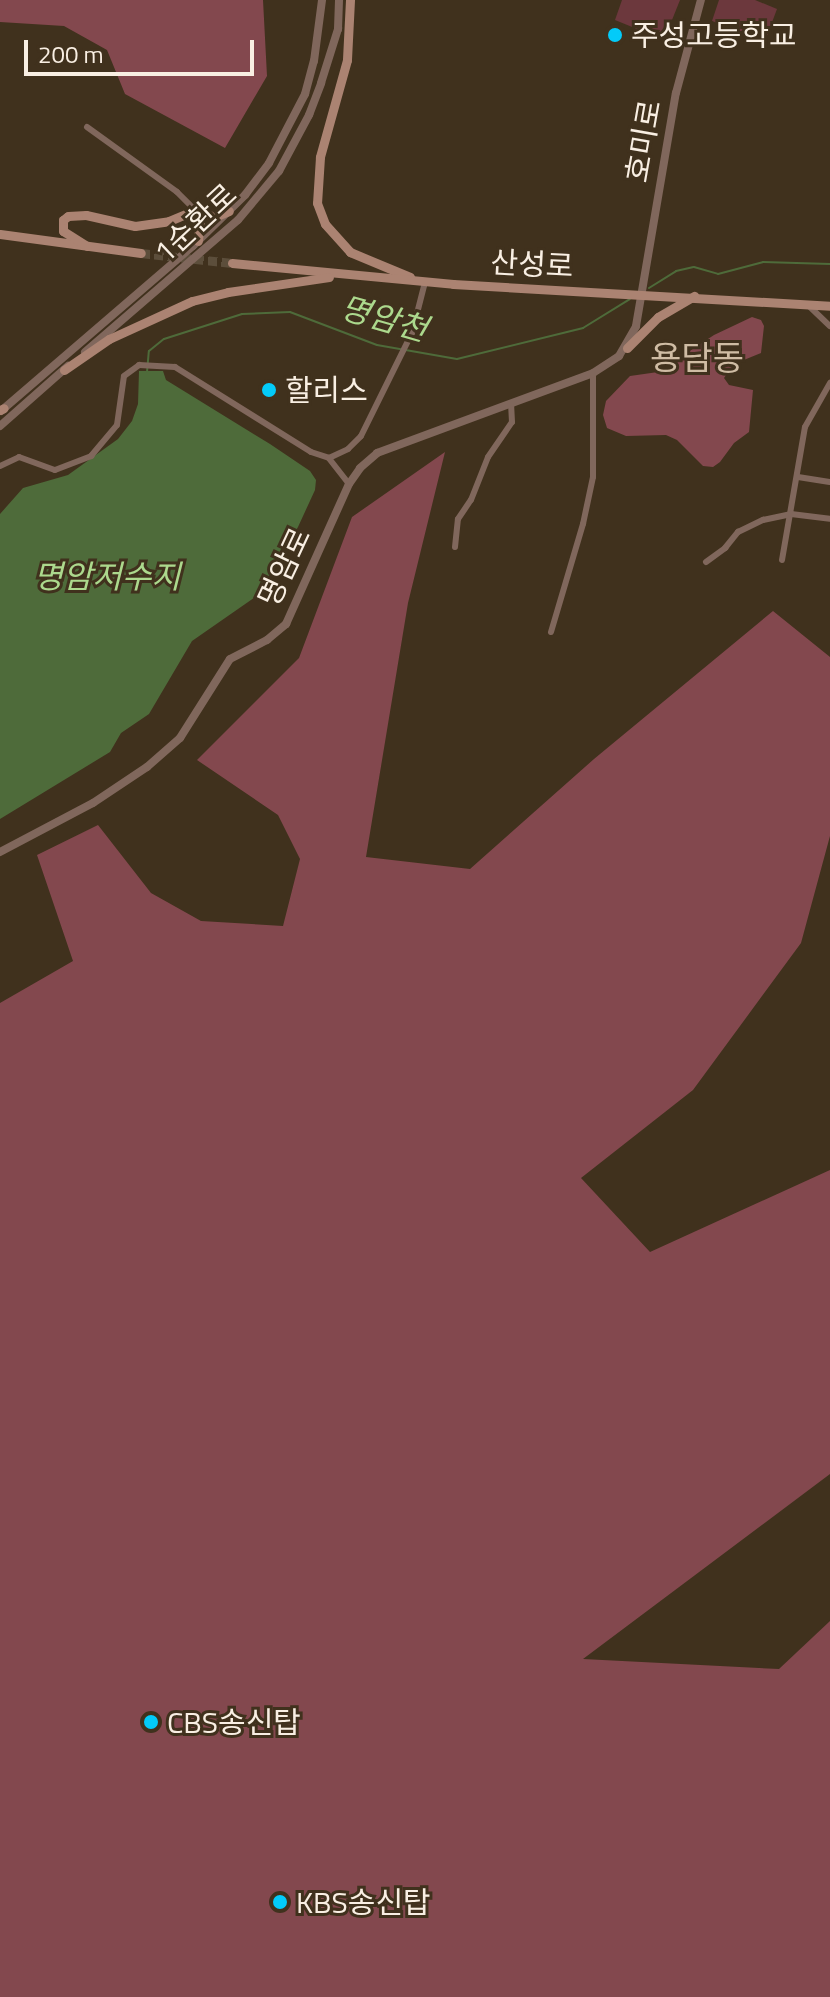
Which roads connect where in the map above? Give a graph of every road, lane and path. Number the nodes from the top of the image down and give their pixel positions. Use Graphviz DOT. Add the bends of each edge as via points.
graph roads {
  1 [pos="322,0"];
  2 [pos="339,0"];
  3 [pos="350,0"];
  4 [pos="701,0"];
  5 [pos="87,127"];
  6 [pos="195,210"];
  7 [pos="229,211"];
  8 [pos="0,234"];
  9 [pos="198,241"];
  10 [pos="87,246"];
  11 [pos="141,253"];
  12 [pos="232,263"];
  13 [pos="345,275"];
  14 [pos="425,282"];
  15 [pos="643,293"];
  16 [pos="694,296"];
  17 [pos="806,303"];
  18 [pos="828,304"];
  19 [pos="830,326"];
  20 [pos="627,348"];
  21 [pos="64,370"];
  22 [pos="593,373"];
  23 [pos="830,383"];
  24 [pos="511,403"];
  25 [pos="1,410"];
  26 [pos="0,426"];
  27 [pos="329,458"];
  28 [pos="0,466"];
  29 [pos="798,477"];
  30 [pos="830,482"];
  31 [pos="349,484"];
  32 [pos="791,514"];
  33 [pos="830,519"];
  34 [pos="455,547"];
  35 [pos="782,560"];
  36 [pos="706,562"];
  37 [pos="551,632"];
  38 [pos="0,852"];
  1 -- 7 [label="street, 1순환로" via="305,94 269,163"];
  2 -- 21 [label="street, 1순환로" via="338,29 321,83 279,171 238,220"];
  3 -- 14 [label="main road" via="347,60 320,157 317,203 325,224 350,252"];
  4 -- 15 [label="street, 호미로" via="676,93"];
  5 -- 6 [label="street"];
  6 -- 7 [label="main road" via="214,217"];
  6 -- 9 [label="main road"];
  6 -- 10 [label="main road" via="135,226 68,216 63,231"];
  7 -- 9 [label="street, 1순환로"];
  8 -- 10 [label="main road"];
  9 -- 25 [label="street, 1순환로"];
  10 -- 11 [label="main road"];
  12 -- 13 [label="main road, 산성로"];
  13 -- 14 [label="main road, 산성로"];
  13 -- 21 [label="main road" via="192,301 109,339"];
  14 -- 15 [label="main road, 산성로"];
  14 -- 27 [label="street" via="412,333 361,436"];
  15 -- 16 [label="main road, 산성로"];
  15 -- 20 [label="street"];
  16 -- 17 [label="main road, 산성로"];
  16 -- 20 [label="main road" via="658,317"];
  17 -- 18 [label="main road, 산성로"];
  17 -- 19 [label="street"];
  20 -- 22 [label="street, 명암로"];
  21 -- 26 [label="street, 1순환로"];
  22 -- 24 [label="street, 명암로"];
  22 -- 37 [label="street" via="593,477"];
  23 -- 29 [label="street" via="805,427"];
  24 -- 31 [label="street, 명암로" via="377,453"];
  24 -- 34 [label="street" via="512,422 458,519"];
  27 -- 28 [label="street" via="175,367 139,365 124,376 117,425 91,456 55,470 19,457"];
  27 -- 31 [label="street"];
  29 -- 30 [label="street"];
  29 -- 32 [label="street"];
  31 -- 38 [label="street, 명암로" via="286,624 230,659 180,738 93,803"];
  32 -- 33 [label="street"];
  32 -- 35 [label="street"];
  32 -- 36 [label="street" via="738,532"];
}
